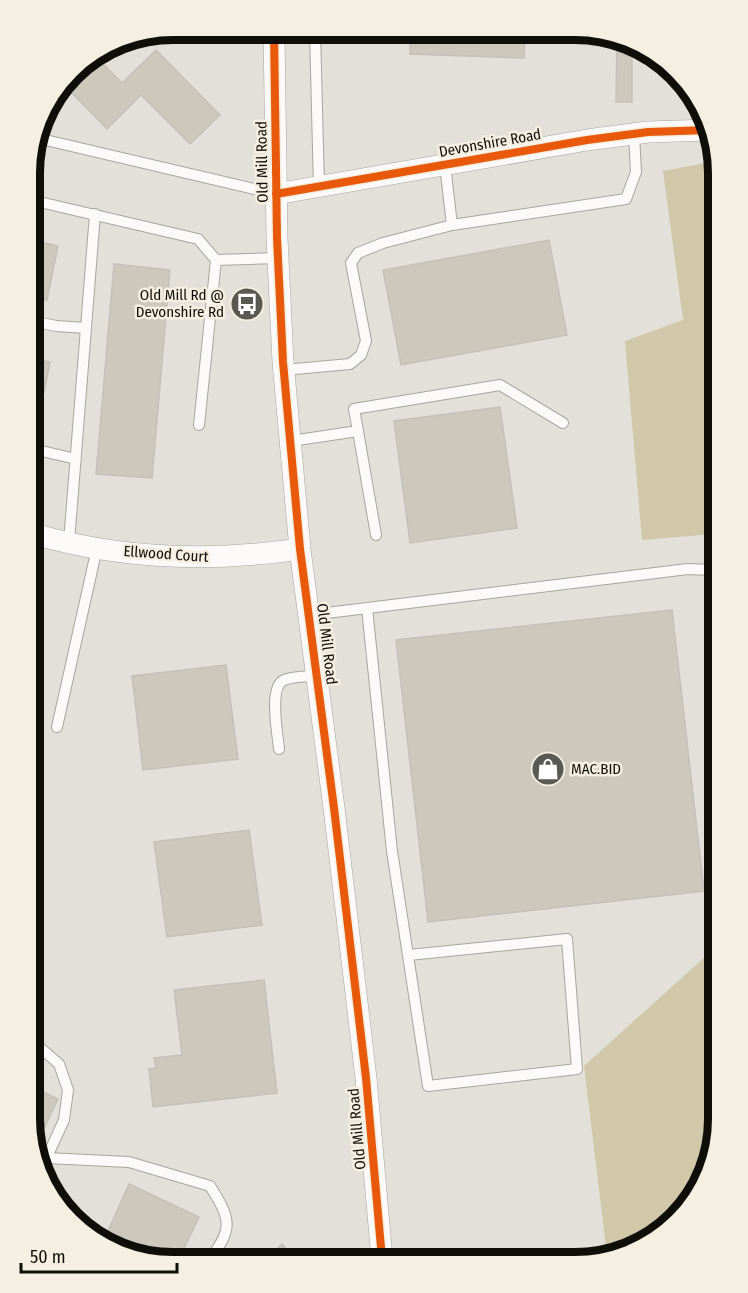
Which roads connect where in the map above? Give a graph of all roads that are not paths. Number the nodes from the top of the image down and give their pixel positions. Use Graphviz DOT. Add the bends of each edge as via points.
graph roads {
  1 [pos="274,41"];
  2 [pos="315,41"];
  3 [pos="700,131"];
  4 [pos="634,134"];
  5 [pos="45,140"];
  6 [pos="444,165"];
  7 [pos="319,188"];
  8 [pos="276,194"];
  9 [pos="40,202"];
  10 [pos="95,214"];
  11 [pos="452,225"];
  12 [pos="278,258"];
  13 [pos="216,260"];
  14 [pos="40,323"];
  15 [pos="86,328"];
  16 [pos="284,370"];
  17 [pos="563,423"];
  18 [pos="199,425"];
  19 [pos="358,431"];
  20 [pos="291,441"];
  21 [pos="40,450"];
  22 [pos="76,459"];
  23 [pos="40,535"];
  24 [pos="376,535"];
  25 [pos="69,542"];
  26 [pos="97,548"];
  27 [pos="300,549"];
  28 [pos="708,570"];
  29 [pos="367,608"];
  30 [pos="310,615"];
  31 [pos="317,675"];
  32 [pos="57,727"];
  33 [pos="279,749"];
  34 [pos="409,955"];
  35 [pos="40,1048"];
  36 [pos="47,1157"];
  37 [pos="46,1158"];
  38 [pos="214,1252"];
  39 [pos="381,1252"];
  1 -- 8 [label="street, Old Mill Road"];
  2 -- 7 [label="lane"];
  3 -- 4 [label="street, Devonshire Road"];
  4 -- 6 [label="street, Devonshire Road"];
  4 -- 11 [label="lane" via="636,172 626,199"];
  5 -- 8 [label="lane"];
  6 -- 7 [label="street, Devonshire Road"];
  6 -- 11 [label="lane"];
  7 -- 8 [label="street, Devonshire Road"];
  8 -- 12 [label="street, Old Mill Road"];
  9 -- 10 [label="lane"];
  10 -- 13 [label="lane" via="198,239"];
  10 -- 15 [label="lane"];
  11 -- 16 [label="lane" via="358,253 351,263 366,341 361,354 350,364"];
  12 -- 13 [label="lane"];
  12 -- 16 [label="street, Old Mill Road"];
  13 -- 18 [label="lane"];
  14 -- 15 [label="lane"];
  15 -- 22 [label="lane"];
  16 -- 20 [label="street, Old Mill Road"];
  17 -- 19 [label="lane" via="500,385 354,409"];
  19 -- 20 [label="lane"];
  19 -- 24 [label="lane"];
  20 -- 27 [label="street, Old Mill Road"];
  21 -- 22 [label="lane"];
  22 -- 25 [label="lane"];
  23 -- 25 [label="street, Ellwood Court"];
  25 -- 26 [label="street, Ellwood Court"];
  26 -- 27 [label="street, Ellwood Court" via="215,557"];
  26 -- 32 [label="lane"];
  27 -- 30 [label="street, Old Mill Road"];
  28 -- 29 [label="lane"];
  29 -- 30 [label="lane"];
  29 -- 34 [label="lane" via="392,851"];
  30 -- 31 [label="street, Old Mill Road"];
  31 -- 33 [label="lane" via="283,681 277,686 274,695"];
  31 -- 39 [label="street, Old Mill Road" via="366,1078"];
  34 -- 34 [label="lane" via="428,1086 577,1069 567,939"];
  35 -- 36 [label="lane" via="59,1064 68,1090 64,1120"];
  37 -- 38 [label="lane" via="129,1162 210,1186 225,1210 227,1231"];
}
